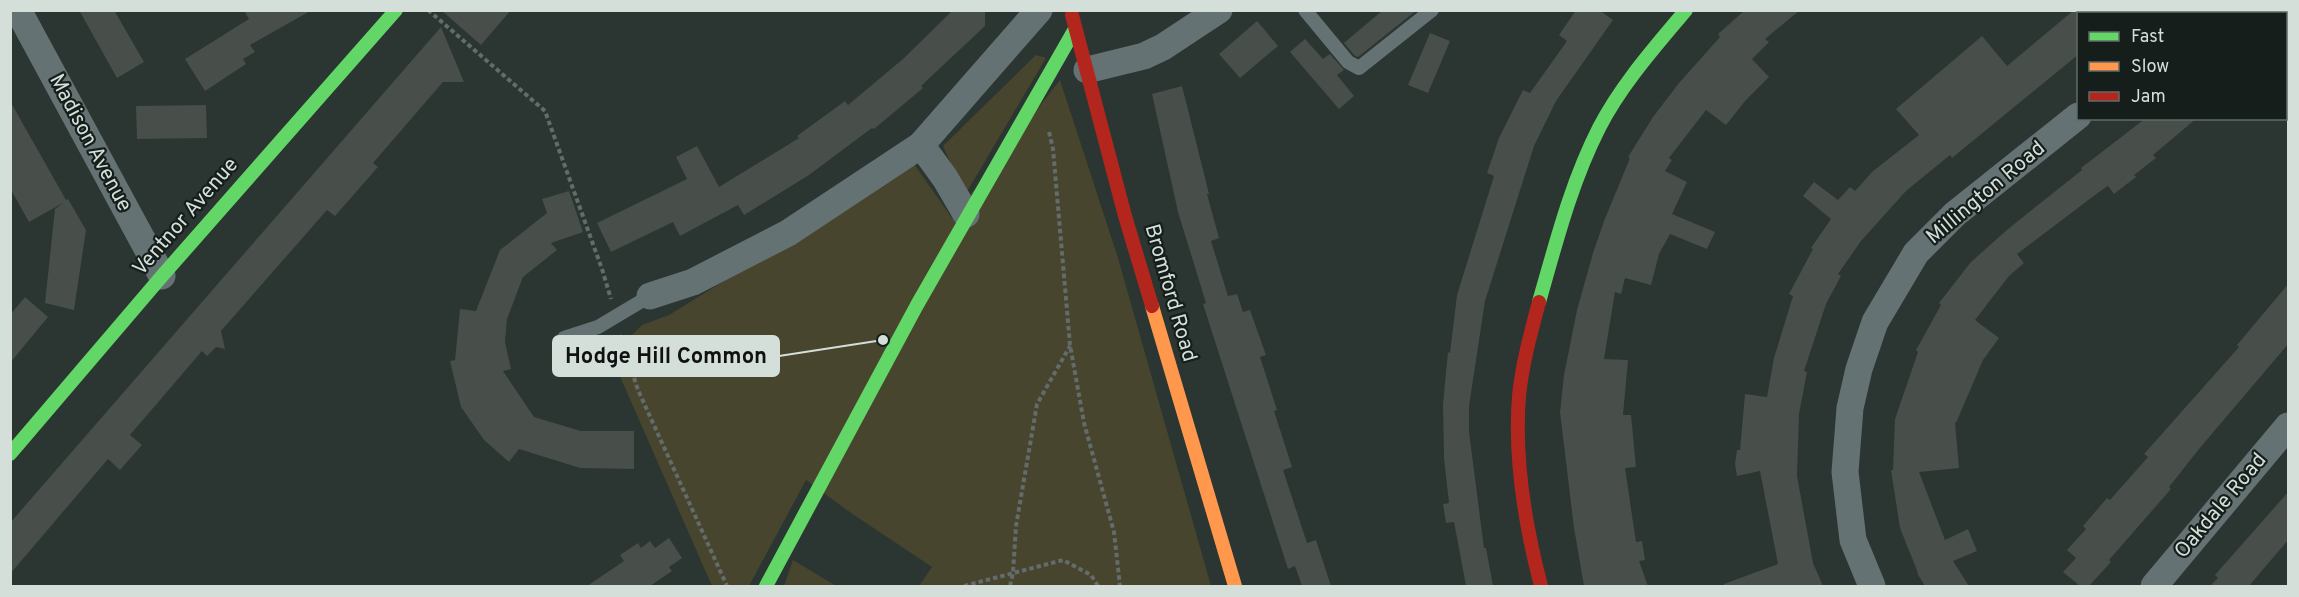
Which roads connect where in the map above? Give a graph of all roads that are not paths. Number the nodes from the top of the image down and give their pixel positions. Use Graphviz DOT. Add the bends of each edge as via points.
graph roads {
  1 [pos="18,10"];
  2 [pos="396,10"];
  3 [pos="1039,10"];
  4 [pos="1071,10"];
  5 [pos="1219,10"];
  6 [pos="1305,10"];
  7 [pos="1432,10"];
  8 [pos="1686,10"];
  9 [pos="1075,29"];
  10 [pos="1087,70"];
  11 [pos="2077,118"];
  12 [pos="921,145"];
  13 [pos="966,214"];
  14 [pos="162,276"];
  15 [pos="650,296"];
  16 [pos="564,338"];
  17 [pos="2289,426"];
  18 [pos="10,454"];
  19 [pos="766,586"];
  20 [pos="1234,586"];
  21 [pos="1541,586"];
  22 [pos="1872,586"];
  23 [pos="2154,586"];
  1 -- 14 [label="street, Madison Avenue"];
  2 -- 14 [label="street, Ventnor Avenue"];
  3 -- 12 [label="street"];
  4 -- 9 [label="street, Bromford Road"];
  5 -- 10 [label="street" via="1144,56"];
  6 -- 7 [label="lane" via="1348,62 1359,68"];
  8 -- 21 [label="street" via="1638,68 1599,128 1564,213 1531,331 1519,395 1518,458"];
  9 -- 10 [label="street, Bromford Road"];
  9 -- 13 [label="street"];
  10 -- 20 [label="street, Bromford Road" via="1125,216"];
  11 -- 22 [label="street, Millington Road" via="1955,214 1916,253 1875,322 1850,408 1845,472 1854,540"];
  12 -- 13 [label="street"];
  12 -- 15 [label="street" via="788,233 693,282"];
  13 -- 19 [label="street"];
  14 -- 18 [label="street, Ventnor Avenue"];
  15 -- 16 [label="lane" via="598,327"];
  17 -- 23 [label="street, Oakdale Road"];
}
